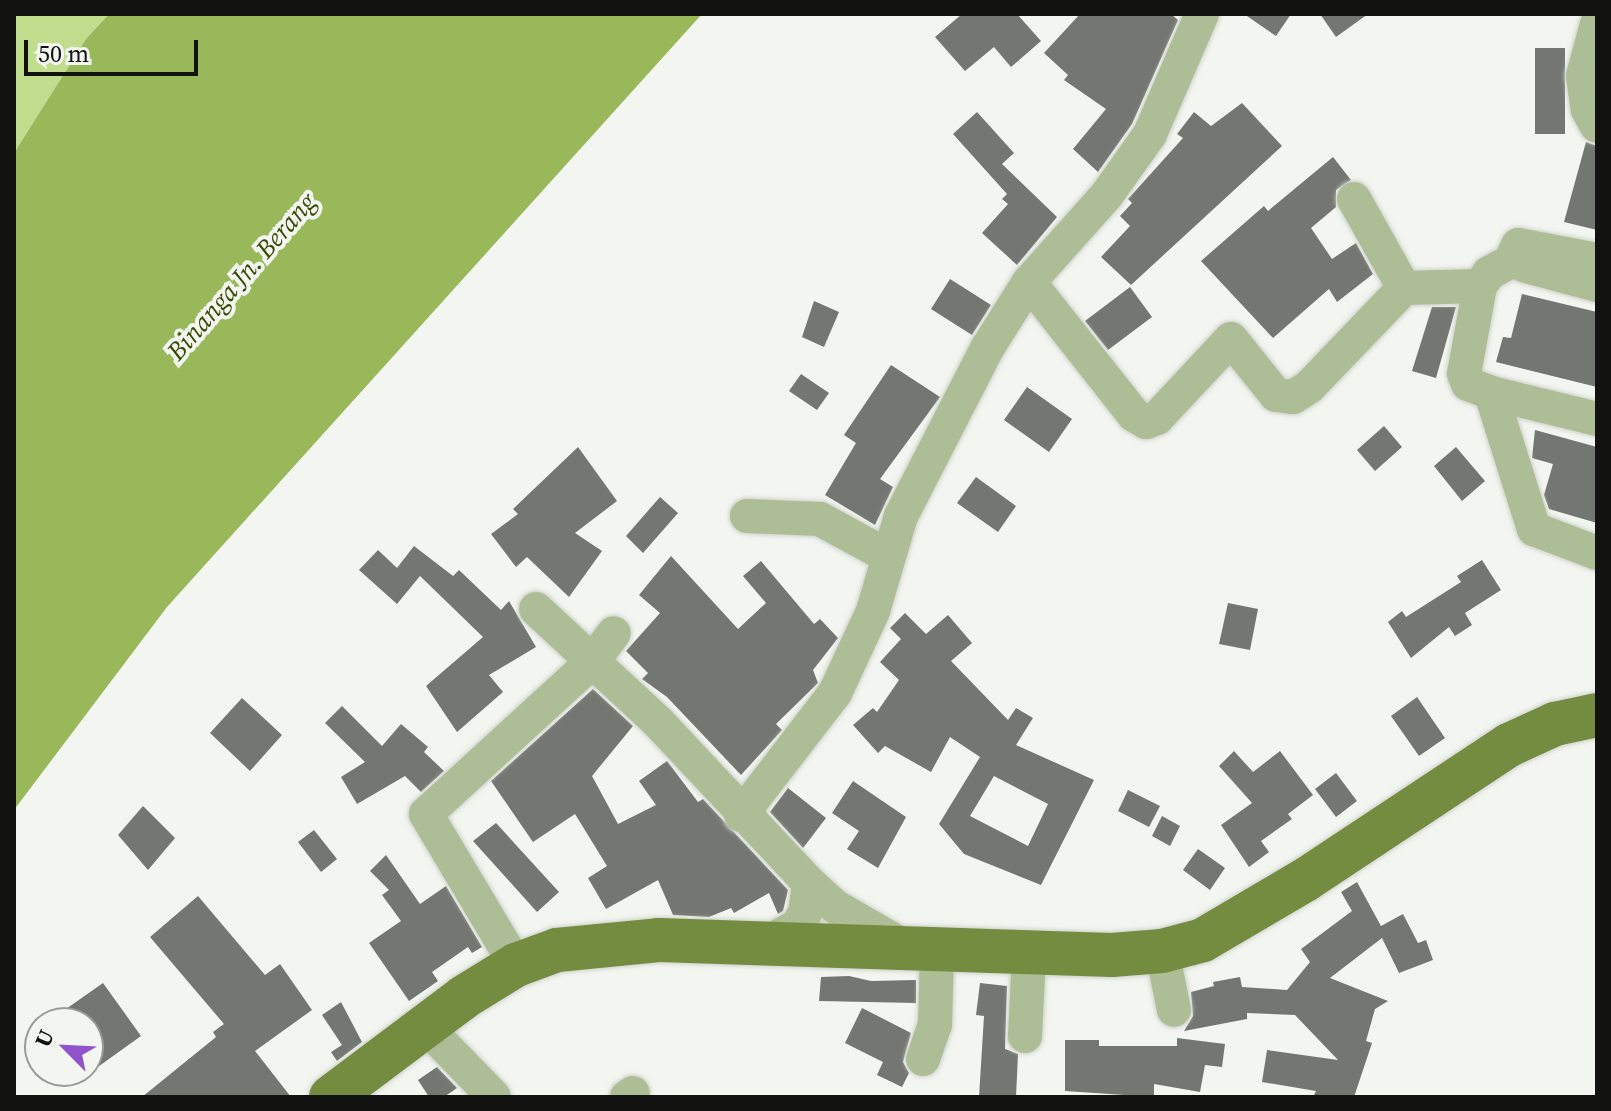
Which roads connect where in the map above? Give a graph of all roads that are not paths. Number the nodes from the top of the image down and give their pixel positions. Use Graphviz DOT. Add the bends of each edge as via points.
graph roads {
  1 [pos="1202,14"];
  2 [pos="1597,24"];
  3 [pos="1597,126"];
  4 [pos="1354,199"];
  5 [pos="1597,260"];
  6 [pos="1511,261"];
  7 [pos="1029,282"];
  8 [pos="1597,285"];
  9 [pos="1480,286"];
  10 [pos="1404,288"];
  11 [pos="1491,393"];
  12 [pos="1597,419"];
  13 [pos="747,516"];
  14 [pos="1597,553"];
  15 [pos="886,555"];
  16 [pos="536,609"];
  17 [pos="614,633"];
  18 [pos="592,662"];
  19 [pos="1597,715"];
  20 [pos="741,815"];
  21 [pos="809,883"];
  22 [pos="761,946"];
  23 [pos="931,961"];
  24 [pos="516,965"];
  25 [pos="1029,965"];
  26 [pos="424,1025"];
  27 [pos="1025,1036"];
  28 [pos="923,1059"];
  29 [pos="331,1097"];
  30 [pos="494,1097"];
  1 -- 7 [label="street" via="1150,134 1106,196"];
  2 -- 3 [label="street" via="1583,76 1588,110"];
  4 -- 10 [label="street"];
  5 -- 6 [label="street" via="1520,243"];
  6 -- 8 [label="street"];
  6 -- 9 [label="street" via="1489,273"];
  7 -- 10 [label="street" via="1134,415 1146,422 1157,418 1231,339 1276,395 1293,397 1309,387"];
  7 -- 15 [label="street" via="988,347"];
  9 -- 10 [label="street"];
  9 -- 11 [label="street" via="1464,374 1468,384"];
  11 -- 12 [label="street"];
  11 -- 14 [label="street" via="1534,529"];
  13 -- 15 [label="street" via="820,519"];
  15 -- 20 [label="street" via="873,611 835,693"];
  16 -- 18 [label="street"];
  17 -- 18 [label="street"];
  18 -- 20 [label="street" via="658,722"];
  18 -- 24 [label="street" via="426,814"];
  19 -- 25 [label="main road" via="1555,724 1509,745 1225,931 1168,976"];
  20 -- 21 [label="street"];
  21 -- 22 [label="street" via="805,913 797,926"];
  21 -- 23 [label="street" via="845,913"];
  22 -- 23 [label="main road"];
  22 -- 24 [label="main road" via="659,940 557,950"];
  23 -- 25 [label="main road"];
  23 -- 28 [label="street" via="935,1025"];
  24 -- 26 [label="main road"];
  25 -- 27 [label="street"];
  26 -- 29 [label="main road"];
  26 -- 30 [label="street"];
}
